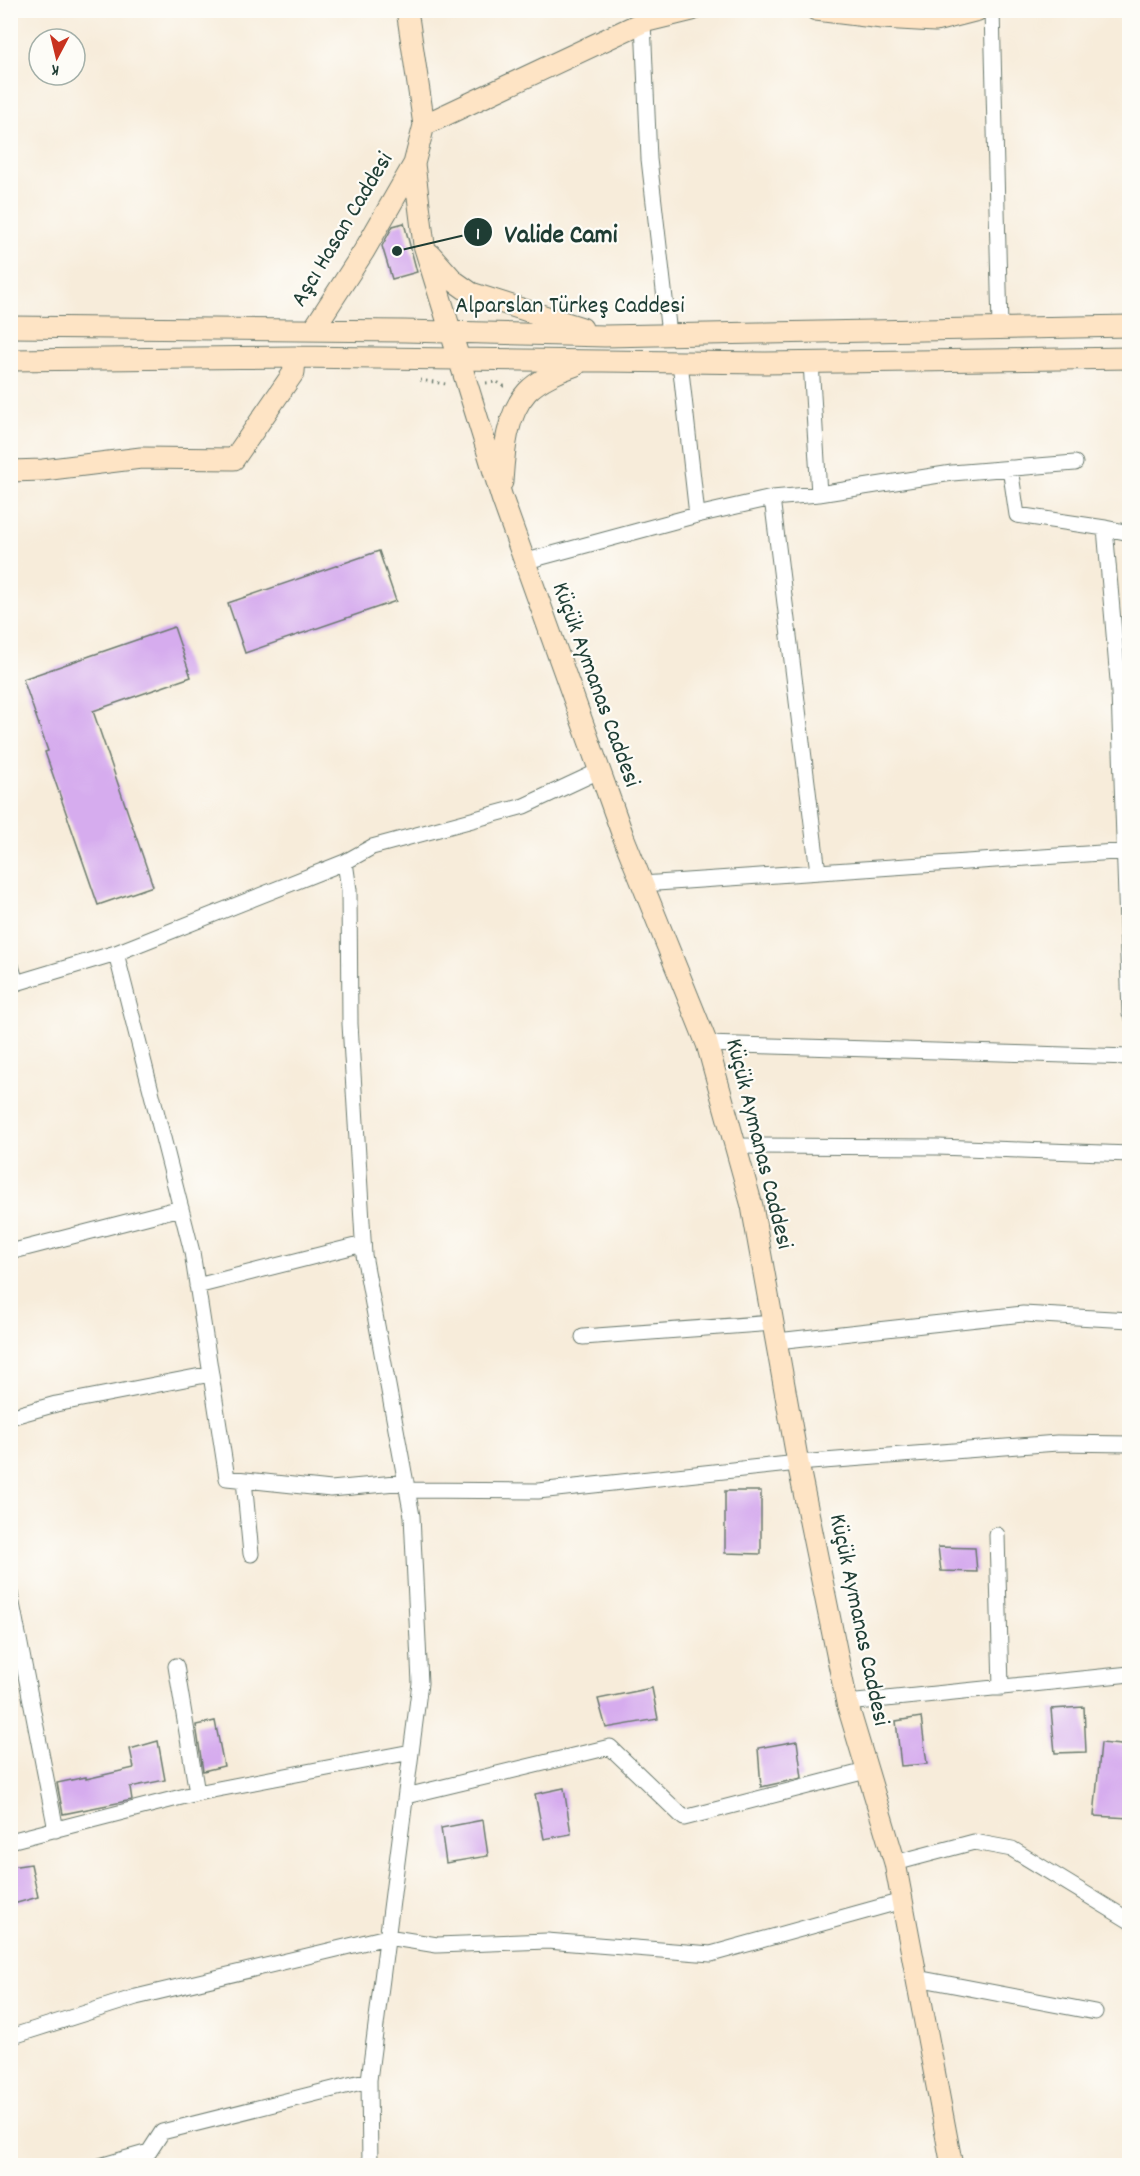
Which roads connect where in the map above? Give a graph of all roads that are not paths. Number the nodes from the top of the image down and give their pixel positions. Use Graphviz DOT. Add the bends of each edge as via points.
graph roads {
  1 [pos="407,10"];
  2 [pos="692,10"];
  3 [pos="816,10"];
  4 [pos="978,10"];
  5 [pos="992,10"];
  6 [pos="643,22"];
  7 [pos="424,124"];
  8 [pos="414,164"];
  9 [pos="424,245"];
  10 [pos="1130,326"];
  11 [pos="10,327"];
  12 [pos="1000,328"];
  13 [pos="313,330"];
  14 [pos="451,332"];
  15 [pos="669,334"];
  16 [pos="605,336"];
  17 [pos="295,357"];
  18 [pos="1130,358"];
  19 [pos="459,359"];
  20 [pos="10,360"];
  21 [pos="589,361"];
  22 [pos="680,362"];
  23 [pos="811,362"];
  24 [pos="1075,463"];
  25 [pos="1010,468"];
  26 [pos="10,471"];
  27 [pos="819,494"];
  28 [pos="502,498"];
  29 [pos="772,498"];
  30 [pos="697,515"];
  31 [pos="1105,528"];
  32 [pos="1130,533"];
  33 [pos="523,562"];
  34 [pos="1123,671"];
  35 [pos="599,771"];
  36 [pos="1127,851"];
  37 [pos="345,862"];
  38 [pos="818,872"];
  39 [pos="642,884"];
  40 [pos="116,953"];
  41 [pos="10,962"];
  42 [pos="1130,1014"];
  43 [pos="707,1044"];
  44 [pos="1130,1057"];
  45 [pos="736,1146"];
  46 [pos="1130,1154"];
  47 [pos="181,1208"];
  48 [pos="363,1244"];
  49 [pos="10,1252"];
  50 [pos="197,1286"];
  51 [pos="1130,1320"];
  52 [pos="775,1332"];
  53 [pos="583,1336"];
  54 [pos="211,1374"];
  55 [pos="10,1417"];
  56 [pos="1130,1444"];
  57 [pos="798,1463"];
  58 [pos="244,1480"];
  59 [pos="407,1486"];
  60 [pos="998,1535"];
  61 [pos="251,1554"];
  62 [pos="10,1593"];
  63 [pos="176,1666"];
  64 [pos="1130,1674"];
  65 [pos="1001,1688"];
  66 [pos="847,1703"];
  67 [pos="411,1752"];
  68 [pos="866,1771"];
  69 [pos="197,1793"];
  70 [pos="406,1796"];
  71 [pos="56,1830"];
  72 [pos="10,1841"];
  73 [pos="895,1863"];
  74 [pos="903,1901"];
  75 [pos="1130,1921"];
  76 [pos="387,1937"];
  77 [pos="917,1978"];
  78 [pos="1095,2013"];
  79 [pos="10,2037"];
  80 [pos="369,2080"];
  81 [pos="100,2166"];
  82 [pos="370,2166"];
  83 [pos="952,2166"];
  1 -- 7 [label="street"];
  2 -- 6 [label="street"];
  3 -- 4 [label="street" via="935,21"];
  5 -- 12 [label="street"];
  6 -- 7 [label="street"];
  6 -- 15 [label="street" via="649,159"];
  7 -- 8 [label="street, Aşcı Hasan Caddesi"];
  8 -- 9 [label="street, Küçük Aymanas Caddesi"];
  8 -- 13 [label="street, Aşcı Hasan Caddesi"];
  9 -- 14 [label="street, Küçük Aymanas Caddesi"];
  9 -- 16 [label="street" via="454,281 471,293"];
  10 -- 12 [label="street, Alparslan Türkeş Caddesi"];
  11 -- 13 [label="street, Alparslan Türkeş Caddesi"];
  12 -- 15 [label="street, Alparslan Türkeş Caddesi"];
  13 -- 14 [label="street, Alparslan Türkeş Caddesi"];
  14 -- 16 [label="street, Alparslan Türkeş Caddesi"];
  14 -- 19 [label="street, Küçük Aymanas Caddesi"];
  15 -- 16 [label="street, Alparslan Türkeş Caddesi"];
  17 -- 19 [label="street"];
  17 -- 20 [label="street"];
  17 -- 26 [label="street" via="294,372 234,459 141,458"];
  18 -- 23 [label="street"];
  19 -- 21 [label="street"];
  19 -- 28 [label="street, Küçük Aymanas Caddesi"];
  21 -- 22 [label="street"];
  21 -- 28 [label="street" via="558,371 527,391 514,414 504,448"];
  22 -- 23 [label="street"];
  22 -- 30 [label="street"];
  23 -- 27 [label="street"];
  24 -- 25 [label="street"];
  25 -- 27 [label="street"];
  25 -- 31 [label="street" via="1017,515"];
  27 -- 29 [label="street"];
  28 -- 33 [label="street, Küçük Aymanas Caddesi"];
  29 -- 30 [label="street"];
  29 -- 38 [label="street"];
  30 -- 33 [label="street"];
  31 -- 32 [label="street"];
  31 -- 34 [label="street"];
  33 -- 35 [label="street, Küçük Aymanas Caddesi"];
  34 -- 36 [label="street"];
  35 -- 37 [label="street" via="524,806 372,848"];
  35 -- 39 [label="street, Küçük Aymanas Caddesi"];
  36 -- 38 [label="street"];
  36 -- 42 [label="street"];
  37 -- 40 [label="street"];
  37 -- 48 [label="street" via="350,890 350,1024"];
  38 -- 39 [label="street"];
  39 -- 43 [label="street, Küçük Aymanas Caddesi"];
  40 -- 41 [label="street" via="16,983"];
  40 -- 47 [label="street"];
  43 -- 44 [label="street"];
  43 -- 45 [label="street, Küçük Aymanas Caddesi"];
  45 -- 46 [label="street" via="938,1147"];
  45 -- 52 [label="street, Küçük Aymanas Caddesi" via="752,1206"];
  47 -- 49 [label="street"];
  47 -- 50 [label="street"];
  48 -- 50 [label="street"];
  48 -- 59 [label="street"];
  50 -- 54 [label="street"];
  51 -- 52 [label="street" via="1023,1314"];
  52 -- 53 [label="street"];
  52 -- 57 [label="street, Küçük Aymanas Caddesi"];
  54 -- 55 [label="street" via="56,1404"];
  54 -- 58 [label="street" via="228,1478"];
  56 -- 57 [label="street" via="1057,1443"];
  57 -- 59 [label="street" via="538,1491"];
  57 -- 66 [label="street, Küçük Aymanas Caddesi"];
  58 -- 59 [label="street" via="331,1489"];
  58 -- 61 [label="street"];
  59 -- 67 [label="street" via="412,1516 420,1683"];
  60 -- 65 [label="street"];
  62 -- 71 [label="street"];
  63 -- 69 [label="street"];
  64 -- 65 [label="street"];
  65 -- 66 [label="street"];
  66 -- 68 [label="street, Küçük Aymanas Caddesi"];
  67 -- 69 [label="street"];
  67 -- 70 [label="street"];
  68 -- 70 [label="street" via="684,1818 610,1747"];
  68 -- 73 [label="street, Küçük Aymanas Caddesi"];
  69 -- 71 [label="street"];
  70 -- 76 [label="street"];
  71 -- 72 [label="street"];
  73 -- 74 [label="street, Küçük Aymanas Caddesi"];
  73 -- 75 [label="street" via="974,1842 1012,1850"];
  74 -- 76 [label="street" via="711,1954 547,1941 437,1945"];
  74 -- 77 [label="street, Küçük Aymanas Caddesi"];
  76 -- 79 [label="street" via="136,1997"];
  76 -- 80 [label="street"];
  77 -- 78 [label="street"];
  77 -- 83 [label="street, Küçük Aymanas Caddesi"];
  80 -- 81 [label="street" via="162,2132 149,2152"];
  80 -- 82 [label="street"];
}
